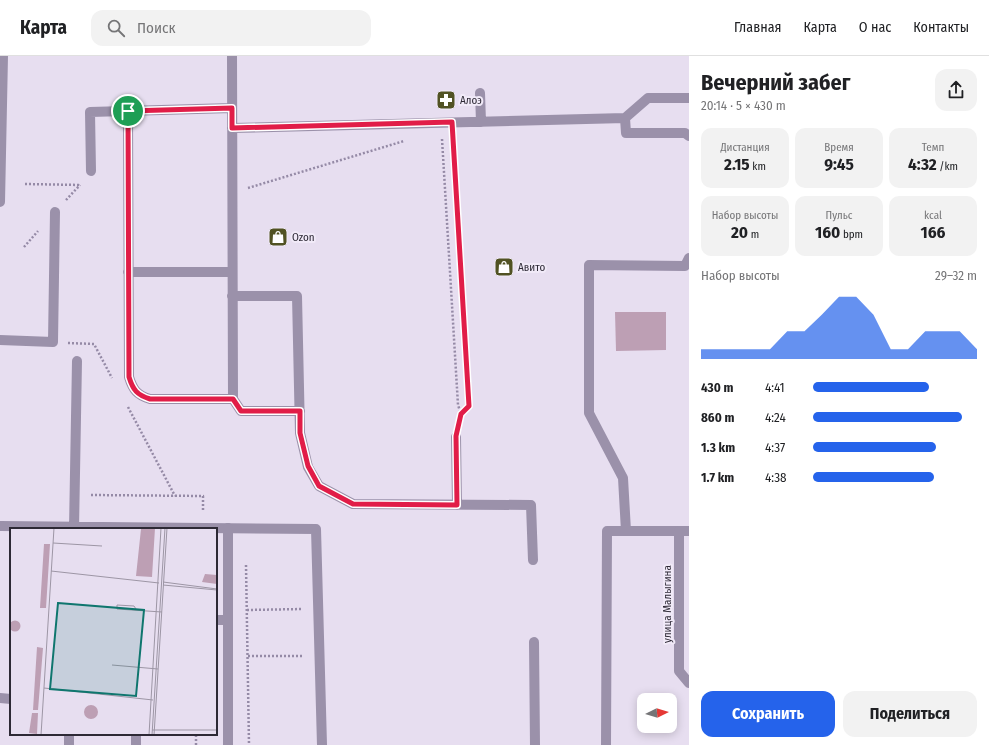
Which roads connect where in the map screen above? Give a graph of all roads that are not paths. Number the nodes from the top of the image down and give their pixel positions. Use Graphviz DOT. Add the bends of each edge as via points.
graph roads {
  1 [pos="3,56"];
  2 [pos="232,56"];
  3 [pos="480,93"];
  4 [pos="689,98"];
  5 [pos="232,108"];
  6 [pos="128,111"];
  7 [pos="625,118"];
  8 [pos="481,122"];
  9 [pos="1,127"];
  10 [pos="232,128"];
  11 [pos="689,136"];
  12 [pos="91,171"];
  13 [pos="0,202"];
  14 [pos="55,212"];
  15 [pos="689,258"];
  16 [pos="128,272"];
  17 [pos="232,272"];
  18 [pos="232,296"];
  19 [pos="0,340"];
  20 [pos="77,361"];
  21 [pos="233,399"];
  22 [pos="300,411"];
  23 [pos="456,436"];
  24 [pos="457,505"];
  25 [pos="0,526"];
  26 [pos="74,528"];
  27 [pos="203,528"];
  28 [pos="228,528"];
  29 [pos="626,531"];
  30 [pos="684,531"];
  31 [pos="533,560"];
  32 [pos="217,620"];
  33 [pos="228,620"];
  34 [pos="534,642"];
  35 [pos="689,683"];
  36 [pos="0,698"];
  37 [pos="10,699"];
  38 [pos="228,745"];
  39 [pos="322,745"];
  40 [pos="536,745"];
  41 [pos="606,745"];
  1 -- 9 [label="street"];
  2 -- 5 [label="street"];
  3 -- 8 [label="street"];
  4 -- 7 [label="street" via="648,98"];
  5 -- 6 [label="street"];
  5 -- 10 [label="street"];
  6 -- 12 [label="street" via="90,112"];
  6 -- 16 [label="street"];
  7 -- 8 [label="street"];
  7 -- 11 [label="street" via="626,133 685,133"];
  8 -- 10 [label="street"];
  9 -- 13 [label="street"];
  10 -- 17 [label="street"];
  14 -- 19 [label="street" via="53,342"];
  15 -- 29 [label="street" via="685,266 589,265 589,413 623,478"];
  16 -- 17 [label="street"];
  16 -- 21 [label="street" via="129,377 133,389 140,396 150,399"];
  17 -- 18 [label="street"];
  18 -- 21 [label="street"];
  18 -- 22 [label="street" via="297,296"];
  20 -- 26 [label="street"];
  21 -- 22 [label="street" via="241,411"];
  22 -- 24 [label="street" via="300,433 308,466 319,486 353,504"];
  23 -- 24 [label="street"];
  24 -- 31 [label="street" via="531,505"];
  25 -- 26 [label="street"];
  26 -- 27 [label="street"];
  27 -- 28 [label="street"];
  28 -- 33 [label="street"];
  28 -- 39 [label="street" via="316,529"];
  29 -- 30 [label="street"];
  29 -- 41 [label="street" via="607,530"];
  30 -- 35 [label="street, улица Малыгина" via="679,671"];
  32 -- 33 [label="street"];
  33 -- 38 [label="street"];
  34 -- 40 [label="street"];
  36 -- 37 [label="street"];
}
